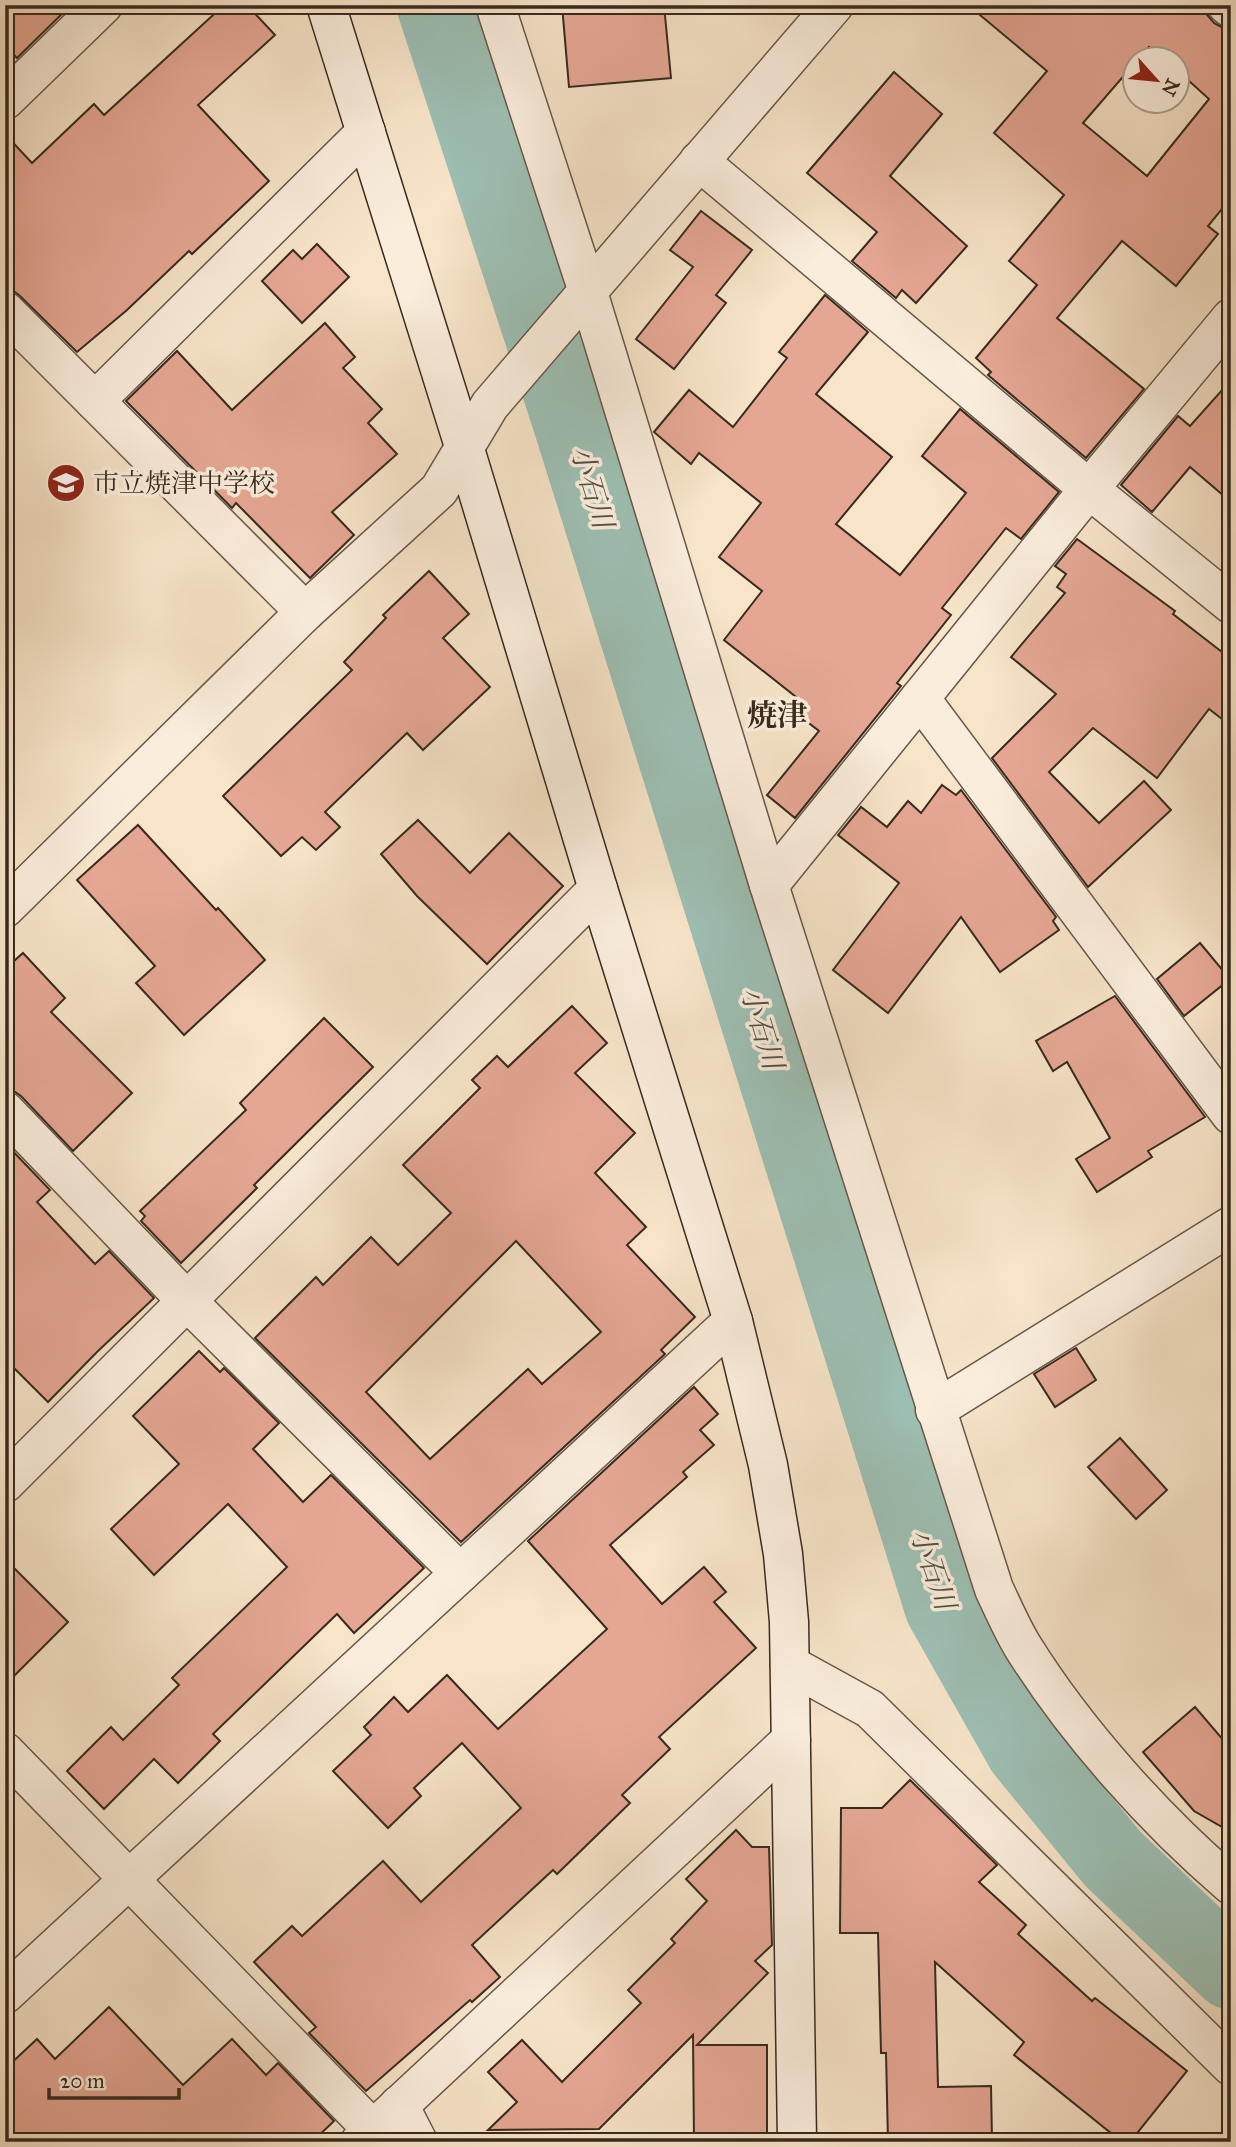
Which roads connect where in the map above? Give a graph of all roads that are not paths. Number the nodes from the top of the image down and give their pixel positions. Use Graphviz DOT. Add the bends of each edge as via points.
graph roads {
  1 [pos="103,5"];
  2 [pos="326,5"];
  3 [pos="495,5"];
  4 [pos="834,5"];
  5 [pos="5,100"];
  6 [pos="366,132"];
  7 [pos="699,162"];
  8 [pos="582,298"];
  9 [pos="5,311"];
  10 [pos="1231,317"];
  11 [pos="95,401"];
  12 [pos="464,446"];
  13 [pos="1089,489"];
  14 [pos="1231,604"];
  15 [pos="305,612"];
  16 [pos="920,698"];
  17 [pos="769,885"];
  18 [pos="598,889"];
  19 [pos="5,908"];
  20 [pos="5,1111"];
  21 [pos="1231,1115"];
  22 [pos="1231,1226"];
  23 [pos="187,1301"];
  24 [pos="733,1321"];
  25 [pos="935,1410"];
  26 [pos="5,1483"];
  27 [pos="460,1573"];
  28 [pos="790,1665"];
  29 [pos="791,1740"];
  30 [pos="5,1752"];
  31 [pos="128,1880"];
  32 [pos="1231,1885"];
  33 [pos="5,1994"];
  34 [pos="1231,2066"];
  35 [pos="377,2126"];
  36 [pos="418,2142"];
  37 [pos="797,2142"];
  1 -- 5 [label="street"];
  2 -- 6 [label="street"];
  3 -- 8 [label="street"];
  4 -- 7 [label="street"];
  6 -- 11 [label="street"];
  6 -- 12 [label="street"];
  7 -- 8 [label="street"];
  7 -- 13 [label="street"];
  8 -- 12 [label="street" via="490,405"];
  8 -- 17 [label="street"];
  9 -- 11 [label="street"];
  10 -- 13 [label="street"];
  11 -- 15 [label="street"];
  12 -- 15 [label="street" via="439,490"];
  12 -- 18 [label="street"];
  13 -- 14 [label="street"];
  13 -- 16 [label="street"];
  15 -- 19 [label="street"];
  16 -- 17 [label="street"];
  16 -- 21 [label="street"];
  17 -- 25 [label="street"];
  18 -- 23 [label="street"];
  18 -- 24 [label="street"];
  20 -- 23 [label="street"];
  22 -- 25 [label="street"];
  23 -- 26 [label="street"];
  23 -- 27 [label="street"];
  24 -- 27 [label="street"];
  24 -- 28 [label="street" via="777,1516"];
  25 -- 32 [label="street" via="994,1589 1021,1644 1053,1692 1124,1778 1203,1862"];
  27 -- 31 [label="street"];
  28 -- 29 [label="street"];
  28 -- 34 [label="street" via="870,1709"];
  29 -- 35 [label="street"];
  29 -- 37 [label="street"];
  30 -- 31 [label="street"];
  31 -- 33 [label="street"];
  31 -- 35 [label="street"];
  35 -- 36 [label="street"];
}
